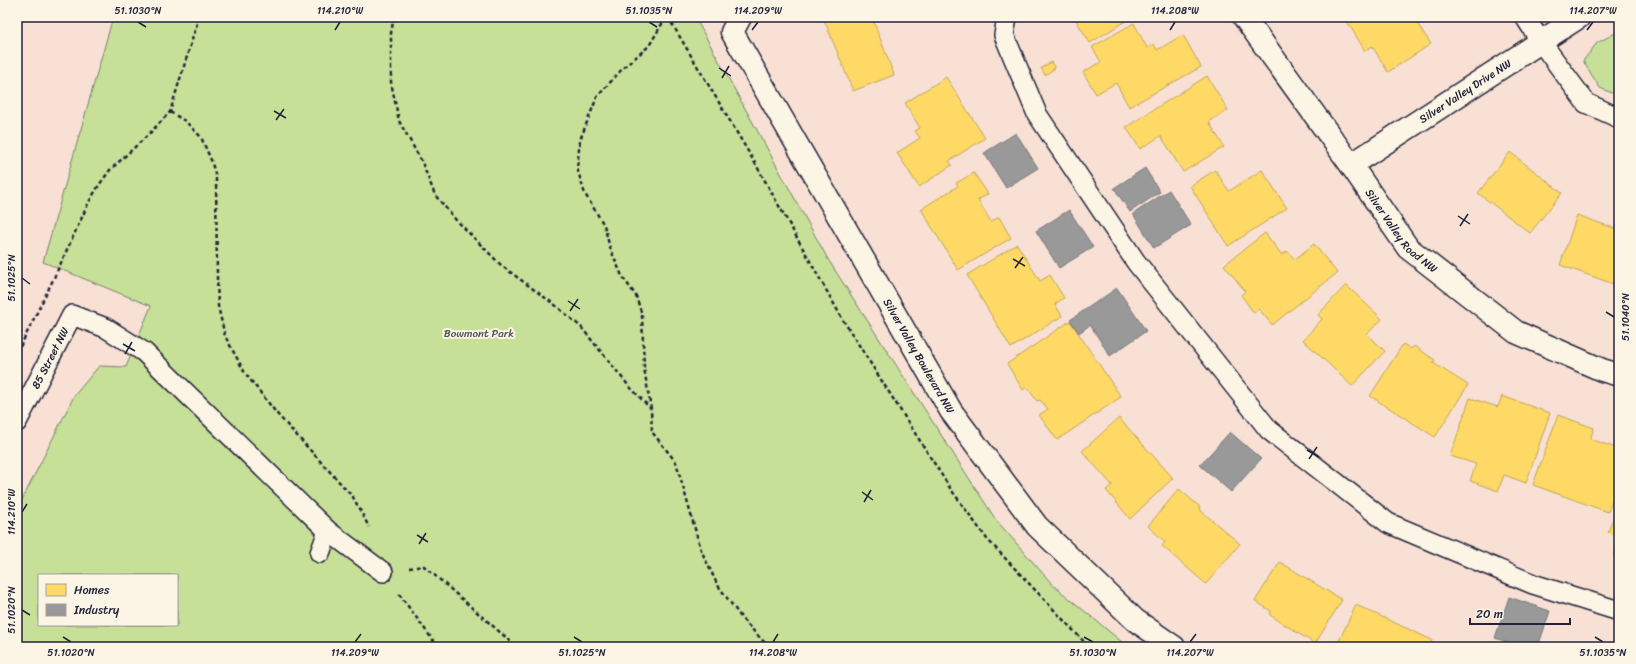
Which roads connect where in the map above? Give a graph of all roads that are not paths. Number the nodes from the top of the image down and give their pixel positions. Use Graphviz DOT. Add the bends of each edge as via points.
graph roads {
  1 [pos="740,17"];
  2 [pos="1007,17"];
  3 [pos="1244,17"];
  4 [pos="1525,17"];
  5 [pos="1579,17"];
  6 [pos="1541,42"];
  7 [pos="1619,118"];
  8 [pos="1351,165"];
  9 [pos="1619,375"];
  10 [pos="17,422"];
  11 [pos="328,531"];
  12 [pos="320,553"];
  13 [pos="382,572"];
  14 [pos="1619,611"];
  15 [pos="1174,647"];
  1 -- 15 [label="street, Silver Valley Boulevard NW" via="732,32 951,411 1037,526 1135,620"];
  2 -- 14 [label="lane" via="1004,35 1037,114 1136,262 1269,430 1388,523 1533,584"];
  3 -- 8 [label="street, Silver Valley Road NW"];
  4 -- 6 [label="lane"];
  5 -- 6 [label="street, Silver Valley Drive NW"];
  6 -- 7 [label="lane" via="1586,103"];
  6 -- 8 [label="street, Silver Valley Drive NW"];
  8 -- 9 [label="street, Silver Valley Road NW" via="1408,248 1516,332"];
  10 -- 11 [label="lane, 85 Street NW" via="72,315 106,328 144,352"];
  11 -- 12 [label="lane"];
  11 -- 13 [label="lane"];
}
